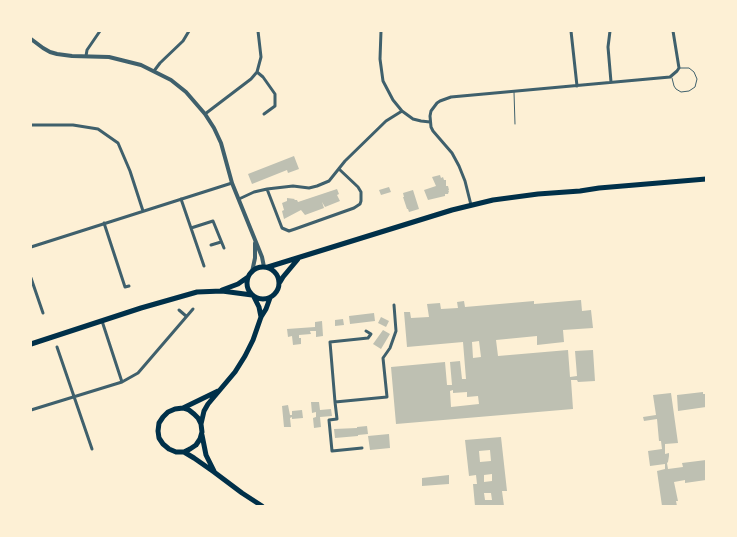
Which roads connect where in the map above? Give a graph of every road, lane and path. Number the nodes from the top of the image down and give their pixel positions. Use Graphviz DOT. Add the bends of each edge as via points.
graph roads {
  1 [pos="100,31"];
  2 [pos="189,31"];
  3 [pos="258,31"];
  4 [pos="381,31"];
  5 [pos="570,31"];
  6 [pos="610,31"];
  7 [pos="673,31"];
  8 [pos="31,39"];
  9 [pos="86,56"];
  10 [pos="679,68"];
  11 [pos="154,71"];
  12 [pos="256,72"];
  13 [pos="672,76"];
  14 [pos="611,82"];
  15 [pos="577,86"];
  16 [pos="514,92"];
  17 [pos="402,111"];
  18 [pos="205,114"];
  19 [pos="264,114"];
  20 [pos="430,122"];
  21 [pos="515,124"];
  22 [pos="31,125"];
  23 [pos="339,169"];
  24 [pos="706,179"];
  25 [pos="232,183"];
  26 [pos="267,189"];
  27 [pos="181,199"];
  28 [pos="239,199"];
  29 [pos="471,204"];
  30 [pos="143,211"];
  31 [pos="104,224"];
  32 [pos="191,228"];
  33 [pos="254,238"];
  34 [pos="221,242"];
  35 [pos="210,246"];
  36 [pos="31,247"];
  37 [pos="224,248"];
  38 [pos="298,259"];
  39 [pos="204,266"];
  40 [pos="266,267"];
  41 [pos="251,273"];
  42 [pos="31,278"];
  43 [pos="280,283"];
  44 [pos="128,286"];
  45 [pos="222,291"];
  46 [pos="253,296"];
  47 [pos="270,298"];
  48 [pos="394,305"];
  49 [pos="193,308"];
  50 [pos="179,310"];
  51 [pos="43,313"];
  52 [pos="186,316"];
  53 [pos="261,317"];
  54 [pos="102,321"];
  55 [pos="366,331"];
  56 [pos="31,344"];
  57 [pos="58,347"];
  58 [pos="122,382"];
  59 [pos="220,390"];
  60 [pos="74,396"];
  61 [pos="335,402"];
  62 [pos="183,408"];
  63 [pos="31,410"];
  64 [pos="201,424"];
  65 [pos="202,432"];
  66 [pos="362,448"];
  67 [pos="92,449"];
  68 [pos="184,452"];
  69 [pos="214,472"];
  70 [pos="262,506"];
  1 -- 9 [label="street"];
  2 -- 11 [label="street" via="184,41"];
  3 -- 12 [label="street" via="261,57"];
  4 -- 17 [label="street" via="383,81"];
  5 -- 15 [label="street"];
  6 -- 14 [label="street"];
  7 -- 10 [label="street"];
  8 -- 9 [label="street" via="50,52"];
  9 -- 11 [label="street" via="118,58"];
  10 -- 13 [label="street"];
  10 -- 13 [label="lane" via="689,68 694,72 697,78 695,87 681,92 674,86"];
  11 -- 18 [label="street" via="186,92"];
  12 -- 18 [label="street"];
  12 -- 19 [label="street" via="275,94 275,106"];
  13 -- 14 [label="street"];
  14 -- 15 [label="street"];
  15 -- 16 [label="street"];
  16 -- 20 [label="street" via="451,97 434,106"];
  16 -- 21 [label="lane"];
  17 -- 20 [label="street" via="413,119"];
  17 -- 23 [label="street" via="386,121"];
  18 -- 25 [label="street" via="221,143"];
  20 -- 29 [label="street" via="433,132 452,152"];
  22 -- 30 [label="street" via="74,125 98,129 118,143"];
  23 -- 26 [label="street" via="329,182 317,186"];
  23 -- 26 [label="street" via="358,187 360,204 295,230 282,228"];
  24 -- 29 [label="main road" via="510,196"];
  25 -- 27 [label="street"];
  25 -- 28 [label="street"];
  26 -- 28 [label="street"];
  27 -- 30 [label="street"];
  27 -- 32 [label="street"];
  28 -- 33 [label="street"];
  29 -- 38 [label="main road"];
  30 -- 31 [label="street"];
  31 -- 36 [label="street"];
  31 -- 44 [label="street" via="124,287"];
  32 -- 34 [label="street" via="213,219"];
  32 -- 39 [label="street"];
  33 -- 40 [label="street"];
  33 -- 41 [label="street" via="256,258"];
  34 -- 35 [label="street"];
  34 -- 37 [label="street"];
  38 -- 40 [label="main road"];
  38 -- 43 [label="main road"];
  40 -- 41 [label="main road"];
  40 -- 43 [label="main road" via="275,272"];
  41 -- 45 [label="main road"];
  41 -- 46 [label="main road" via="247,283"];
  42 -- 51 [label="street"];
  43 -- 47 [label="main road"];
  45 -- 46 [label="main road"];
  45 -- 54 [label="main road" via="187,294"];
  46 -- 47 [label="main road" via="264,300"];
  46 -- 53 [label="main road"];
  47 -- 53 [label="main road"];
  48 -- 61 [label="street" via="396,331 384,358 387,398"];
  49 -- 52 [label="street"];
  50 -- 52 [label="street"];
  52 -- 58 [label="street" via="138,373"];
  53 -- 59 [label="main road" via="245,356"];
  54 -- 56 [label="main road"];
  54 -- 58 [label="street"];
  55 -- 61 [label="street" via="371,334 368,338 330,342"];
  57 -- 60 [label="street"];
  58 -- 60 [label="street"];
  59 -- 62 [label="main road"];
  59 -- 64 [label="main road" via="204,411"];
  60 -- 63 [label="street"];
  60 -- 67 [label="street"];
  61 -- 66 [label="street" via="337,419 329,420 332,451"];
  62 -- 64 [label="main road" via="194,414"];
  62 -- 68 [label="main road" via="162,416 158,431 159,438 169,449"];
  64 -- 65 [label="main road"];
  65 -- 68 [label="main road" via="196,445"];
  65 -- 69 [label="main road" via="206,455"];
  68 -- 69 [label="main road"];
  69 -- 70 [label="main road"];
}
